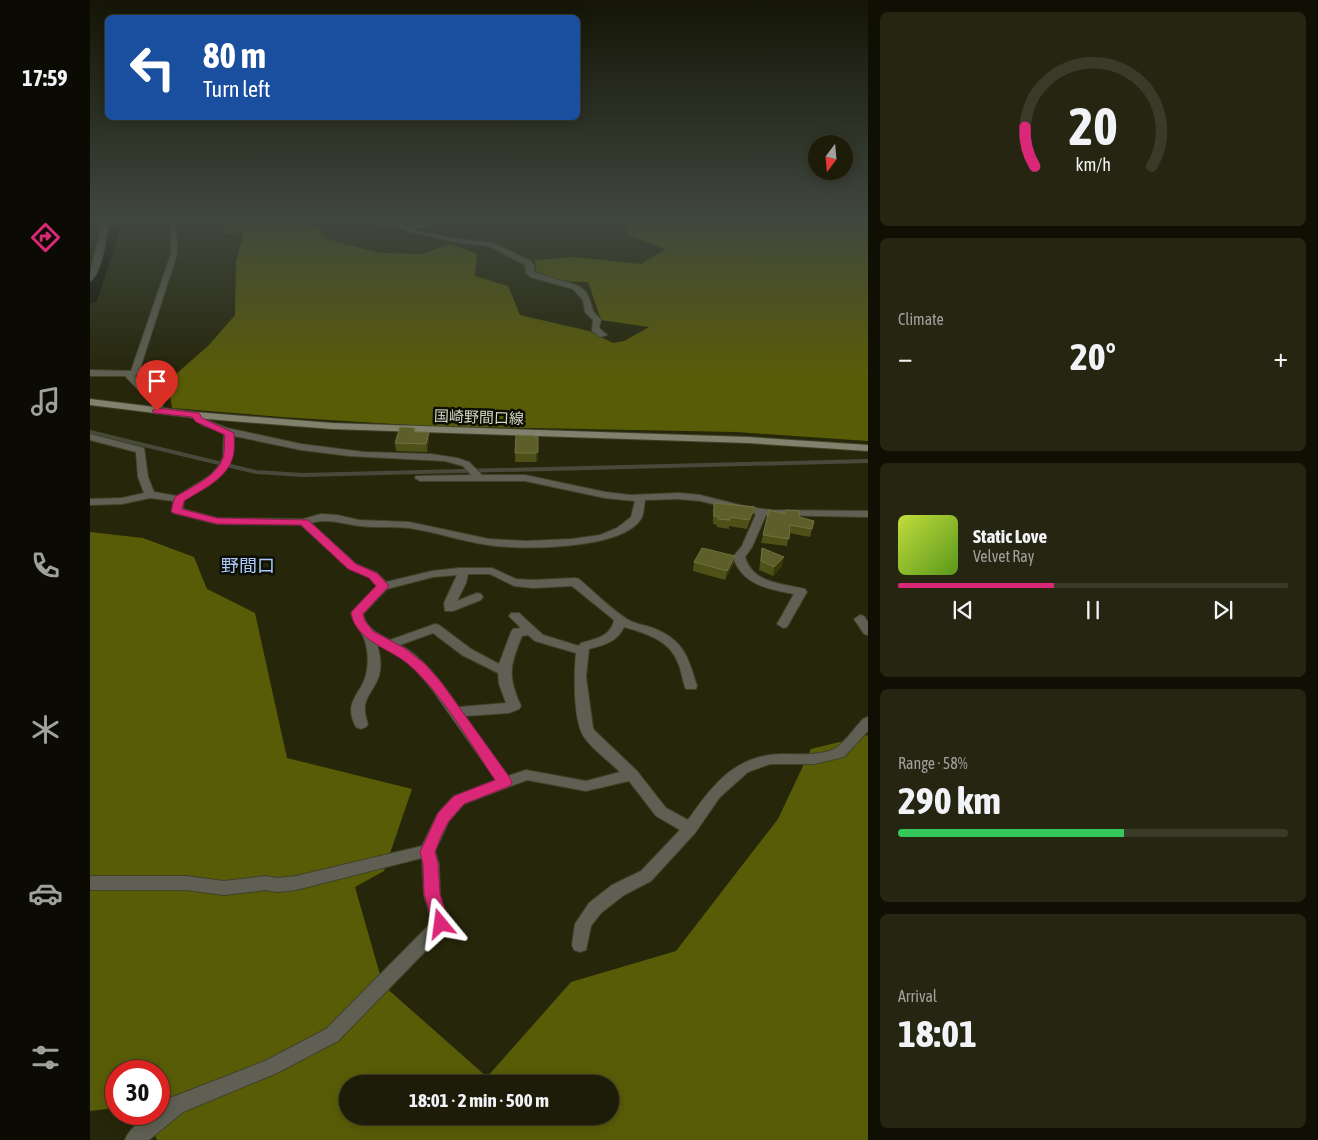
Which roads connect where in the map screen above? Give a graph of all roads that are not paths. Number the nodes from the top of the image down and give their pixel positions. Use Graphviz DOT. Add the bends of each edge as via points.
graph roads {
  1 [pos="168,271"];
  2 [pos="530,271"];
  3 [pos="603,335"];
  4 [pos="90,373"];
  5 [pos="131,376"];
  6 [pos="90,402"];
  7 [pos="157,411"];
  8 [pos="195,415"];
  9 [pos="230,433"];
  10 [pos="90,437"];
  11 [pos="868,448"];
  12 [pos="420,478"];
  13 [pos="478,478"];
  14 [pos="150,495"];
  15 [pos="641,497"];
  16 [pos="179,499"];
  17 [pos="90,502"];
  18 [pos="762,512"];
  19 [pos="868,514"];
  20 [pos="304,522"];
  21 [pos="463,571"];
  22 [pos="383,586"];
  23 [pos="477,597"];
  24 [pos="515,616"];
  25 [pos="860,619"];
  26 [pos="620,621"];
  27 [pos="783,624"];
  28 [pos="528,631"];
  29 [pos="868,631"];
  30 [pos="368,634"];
  31 [pos="389,645"];
  32 [pos="582,651"];
  33 [pos="502,670"];
  34 [pos="691,686"];
  35 [pos="454,712"];
  36 [pos="868,722"];
  37 [pos="361,724"];
  38 [pos="632,775"];
  39 [pos="505,782"];
  40 [pos="690,829"];
  41 [pos="427,852"];
  42 [pos="90,883"];
  43 [pos="580,945"];
  44 [pos="134,1140"];
  1 -- 5 [label="street"];
  2 -- 3 [label="street" via="533,275 581,290 588,301 589,312 597,320 595,328"];
  4 -- 5 [label="street" via="127,373"];
  5 -- 7 [label="street" via="158,404"];
  6 -- 7 [label="main road, 国崎野間口線"];
  7 -- 8 [label="main road, 国崎野間口線"];
  8 -- 9 [label="street" via="199,420"];
  8 -- 11 [label="main road, 国崎野間口線" via="332,426 748,440"];
  9 -- 13 [label="street" via="364,456 452,460 467,464"];
  9 -- 16 [label="street" via="228,458 220,470"];
  10 -- 14 [label="street" via="141,450 143,477"];
  12 -- 13 [label="street"];
  13 -- 15 [label="street" via="525,478 605,495"];
  14 -- 16 [label="street"];
  14 -- 17 [label="street" via="122,502"];
  15 -- 18 [label="street" via="679,496"];
  15 -- 20 [label="street" via="636,518 621,530 602,538 572,542 489,542 427,528 359,523 337,518 321,517"];
  16 -- 20 [label="street" via="177,511 217,521"];
  18 -- 19 [label="street"];
  18 -- 27 [label="street" via="747,547 739,557 740,566 745,574 759,581 801,592"];
  20 -- 22 [label="street" via="352,566 373,575"];
  21 -- 22 [label="street" via="432,574"];
  21 -- 23 [label="street" via="462,582 448,608"];
  21 -- 26 [label="street" via="492,572 514,582 533,584 575,582"];
  22 -- 30 [label="street" via="357,613"];
  24 -- 28 [label="street"];
  25 -- 29 [label="street"];
  26 -- 32 [label="street" via="608,639 585,646"];
  26 -- 34 [label="street" via="657,633 671,642 683,658"];
  28 -- 32 [label="street" via="539,638"];
  28 -- 33 [label="street" via="517,632"];
  30 -- 31 [label="street"];
  30 -- 37 [label="street" via="374,655 372,676 357,700 356,712"];
  31 -- 33 [label="street" via="435,628 462,651"];
  31 -- 35 [label="street" via="420,667"];
  32 -- 38 [label="street" via="580,677 586,728"];
  33 -- 35 [label="street" via="514,706"];
  35 -- 39 [label="street"];
  36 -- 40 [label="street" via="839,753 814,759 769,759 743,768 715,793"];
  38 -- 39 [label="street" via="586,786 526,775"];
  38 -- 40 [label="street" via="661,812"];
  39 -- 41 [label="street" via="459,800 443,817"];
  40 -- 43 [label="street" via="646,876 618,890 595,908 583,924"];
  41 -- 42 [label="street" via="277,885 266,883 224,888 186,884"];
  41 -- 44 [label="street" via="432,894 441,924 383,985 332,1035 271,1067 177,1105"];
}
